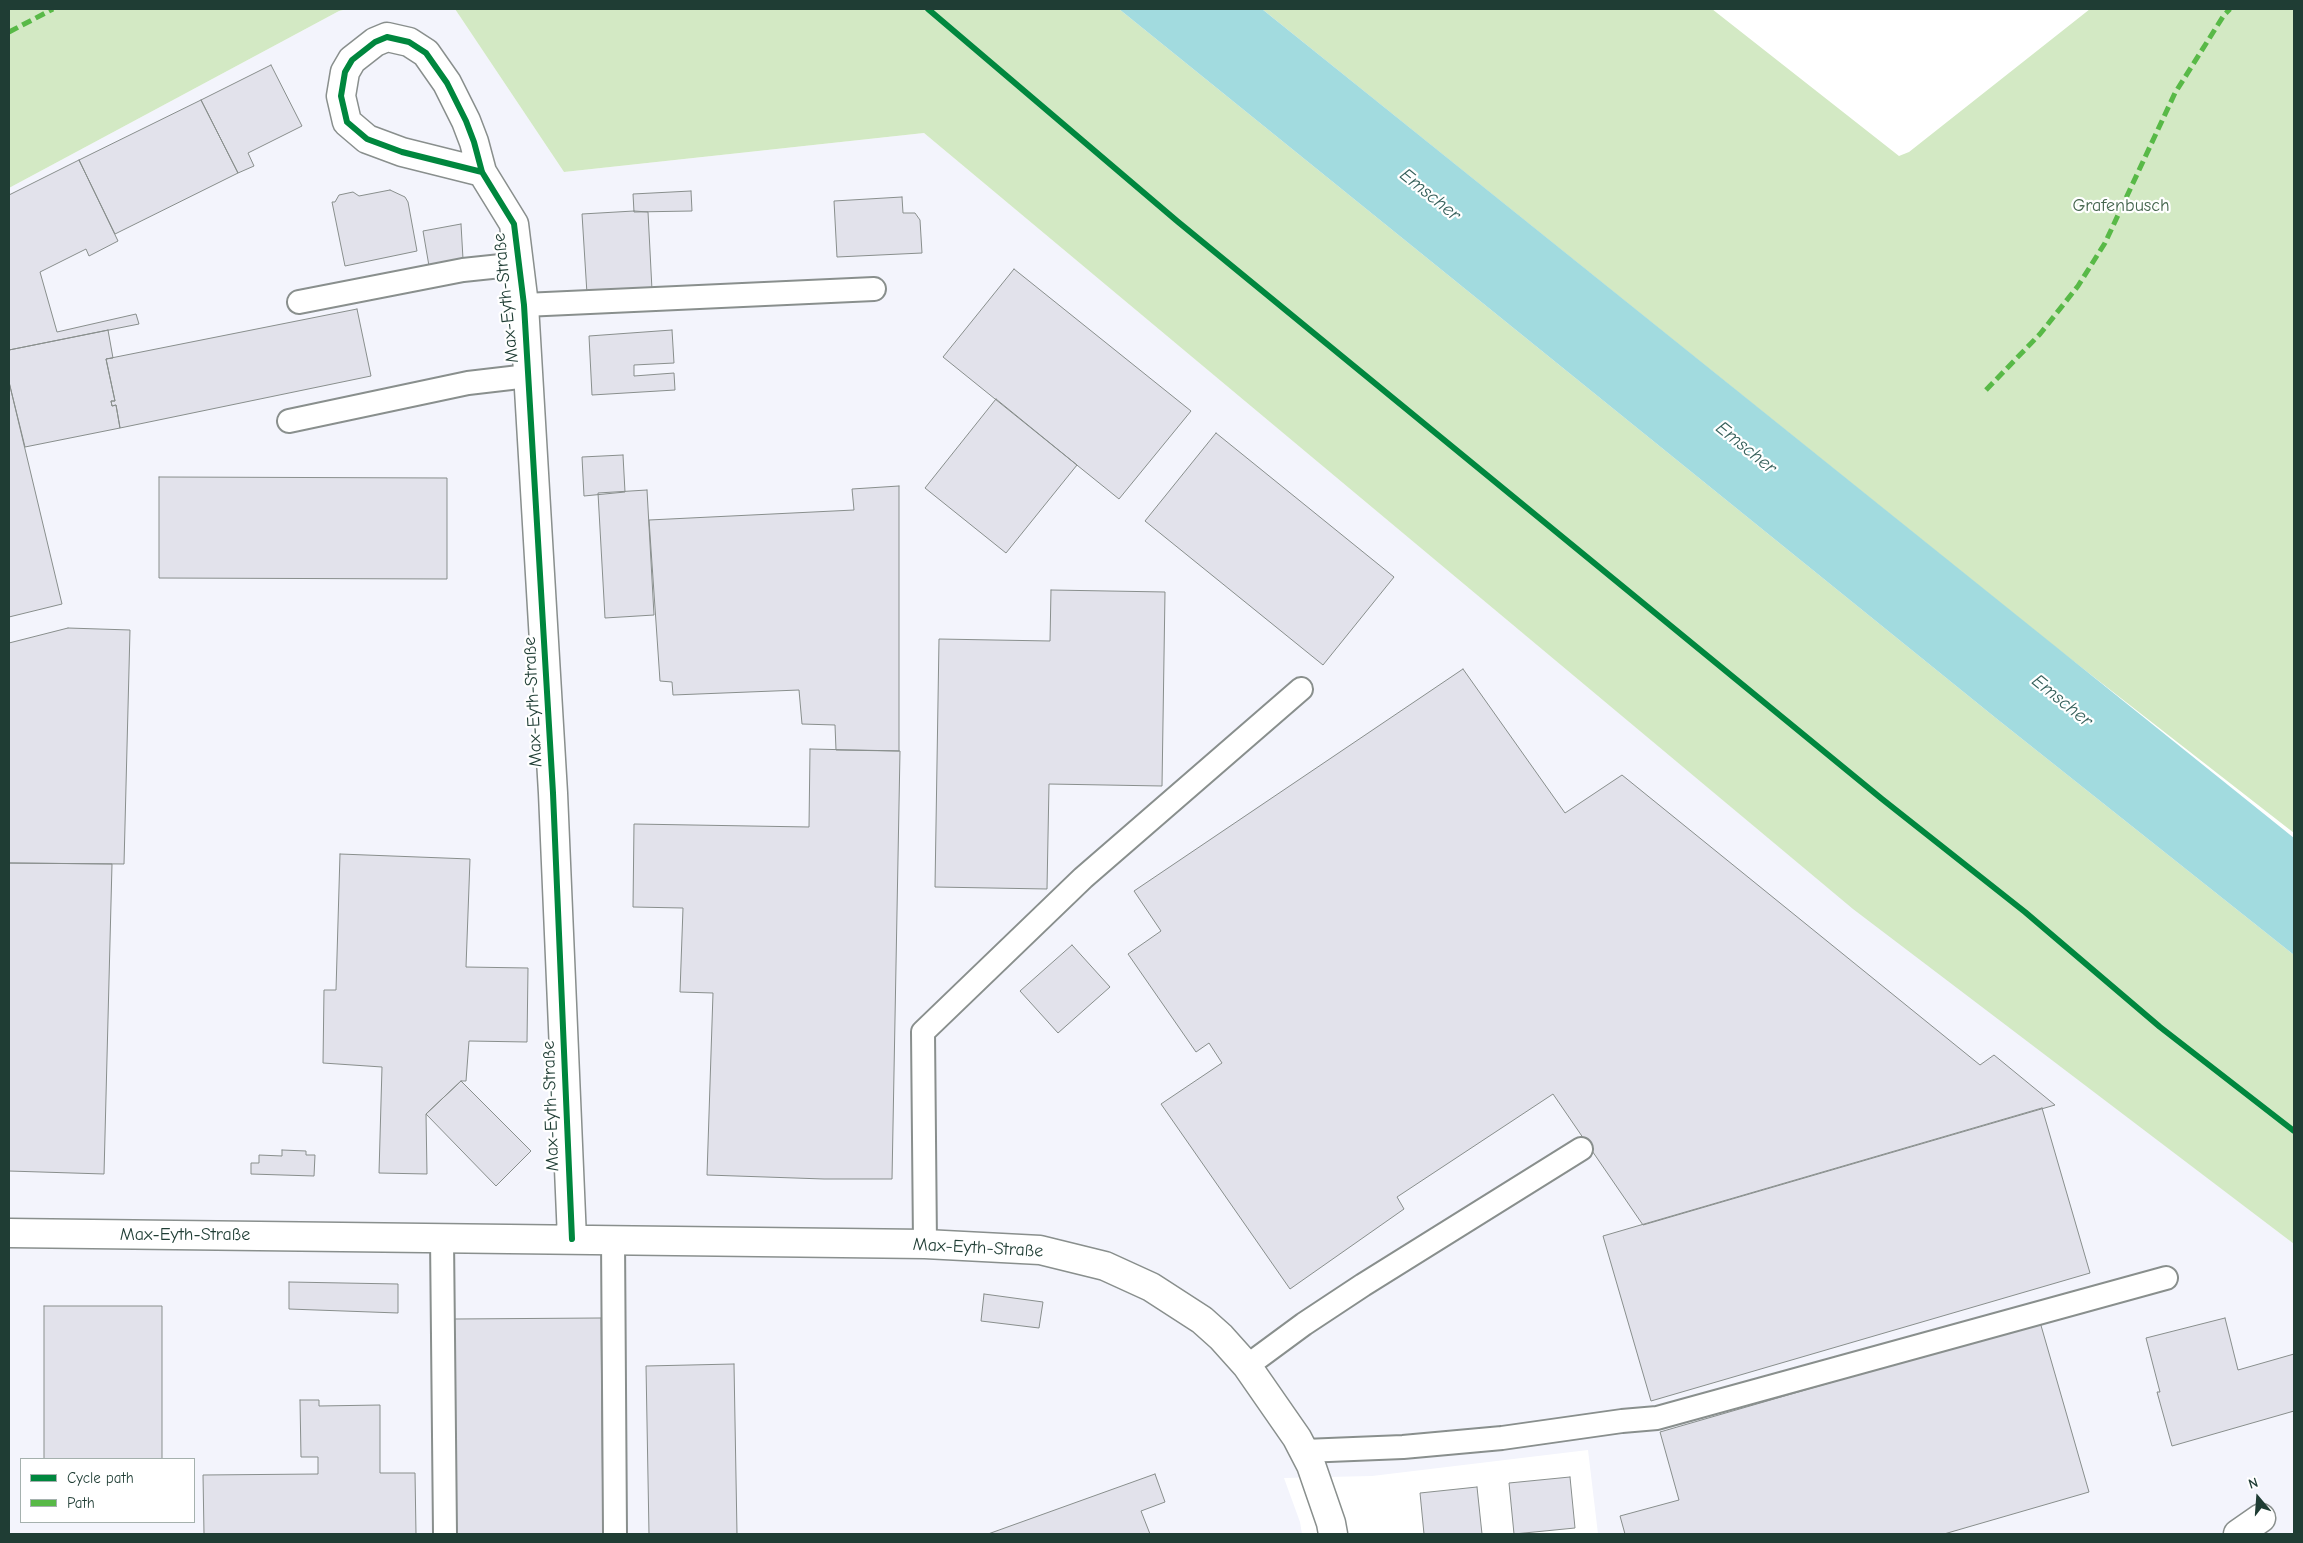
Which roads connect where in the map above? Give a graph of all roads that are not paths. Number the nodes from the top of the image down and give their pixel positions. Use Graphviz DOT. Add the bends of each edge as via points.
graph roads {
  1 [pos="482,172"];
  2 [pos="520,264"];
  3 [pos="874,289"];
  4 [pos="299,302"];
  5 [pos="524,305"];
  6 [pos="528,376"];
  7 [pos="289,421"];
  8 [pos="1301,689"];
  9 [pos="1581,1149"];
  10 [pos="9,1233"];
  11 [pos="442,1238"];
  12 [pos="572,1239"];
  13 [pos="613,1240"];
  14 [pos="925,1244"];
  15 [pos="2166,1278"];
  16 [pos="1247,1366"];
  17 [pos="1304,1451"];
  18 [pos="2261,1518"];
  19 [pos="445,1534"];
  20 [pos="615,1534"];
  21 [pos="1332,1534"];
  22 [pos="2238,1534"];
  1 -- 1 [label="street, Max-Eyth-Straße" via="402,152 367,139 347,122 341,96 345,72 352,60 375,42 388,37 408,42 426,53 446,82 466,121"];
  1 -- 2 [label="street, Max-Eyth-Straße" via="514,224"];
  2 -- 4 [label="lane" via="463,270"];
  2 -- 5 [label="street, Max-Eyth-Straße"];
  3 -- 5 [label="lane"];
  5 -- 6 [label="street, Max-Eyth-Straße"];
  6 -- 7 [label="lane" via="468,383"];
  6 -- 12 [label="street, Max-Eyth-Straße" via="554,803"];
  8 -- 14 [label="lane" via="1084,878 923,1032"];
  9 -- 16 [label="lane" via="1363,1285"];
  10 -- 11 [label="street, Max-Eyth-Straße"];
  11 -- 12 [label="street, Max-Eyth-Straße"];
  11 -- 19 [label="lane"];
  12 -- 13 [label="street, Max-Eyth-Straße"];
  13 -- 14 [label="street, Max-Eyth-Straße"];
  13 -- 20 [label="lane"];
  14 -- 16 [label="street, Max-Eyth-Straße" via="1040,1250 1105,1266 1151,1286 1184,1307 1221,1337"];
  15 -- 17 [label="lane" via="1657,1418 1502,1438"];
  16 -- 17 [label="street, Max-Eyth-Straße"];
  17 -- 21 [label="street, Max-Eyth-Straße" via="1322,1494"];
  18 -- 22 [label="street"];
}
